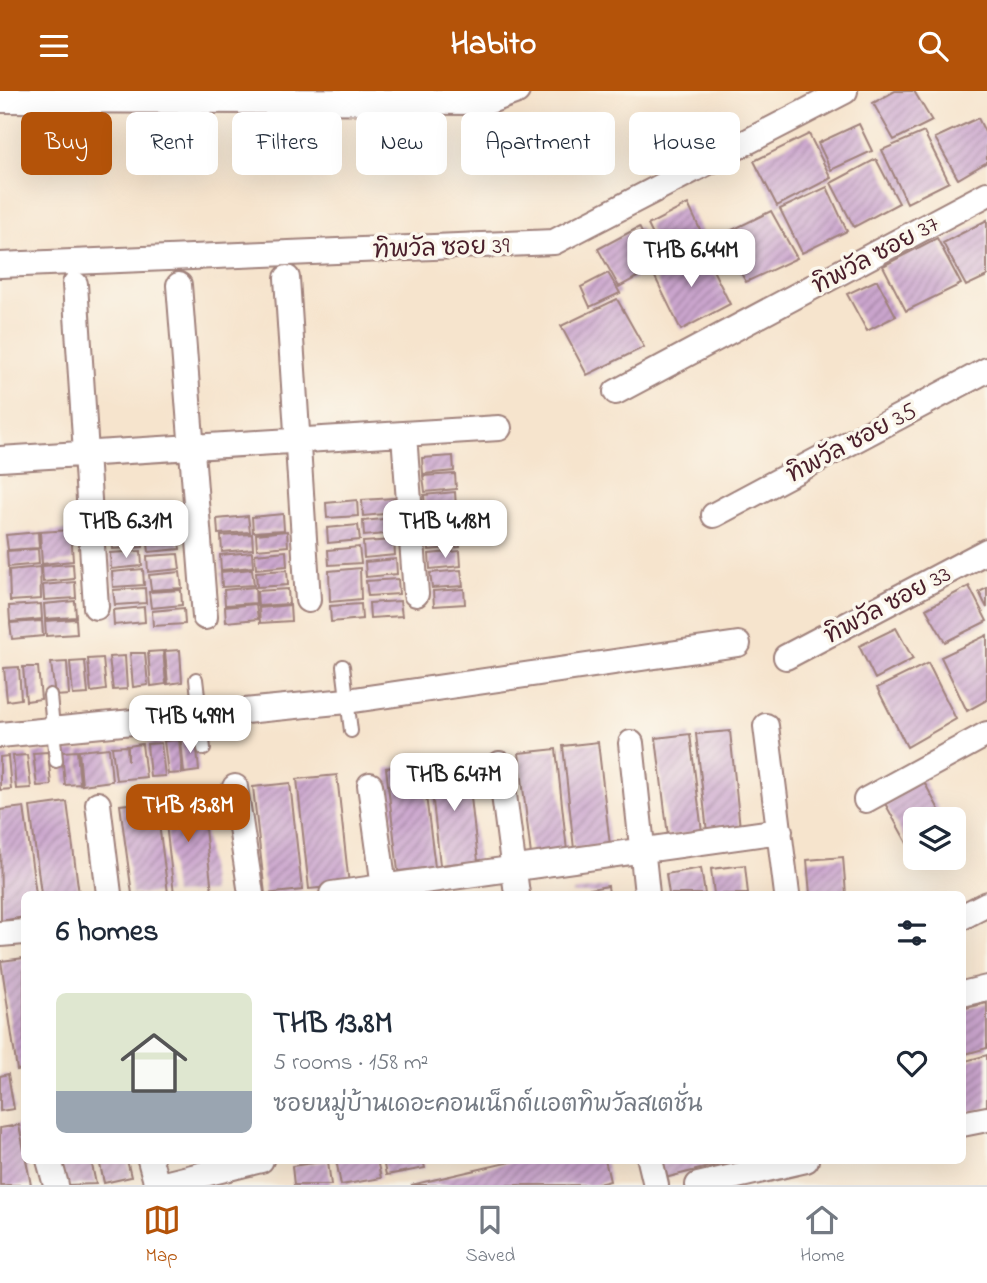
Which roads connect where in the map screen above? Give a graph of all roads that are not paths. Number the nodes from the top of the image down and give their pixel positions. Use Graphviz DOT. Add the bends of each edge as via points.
graph roads {
  1 [pos="517,91"];
  2 [pos="845,91"];
  3 [pos="0,100"];
  4 [pos="987,194"];
  5 [pos="0,265"];
  6 [pos="287,278"];
  7 [pos="75,284"];
  8 [pos="178,285"];
  9 [pos="987,370"];
  10 [pos="616,392"];
  11 [pos="499,428"];
  12 [pos="404,435"];
  13 [pos="298,442"];
  14 [pos="191,448"];
  15 [pos="86,454"];
  16 [pos="0,459"];
  17 [pos="714,515"];
  18 [pos="987,551"];
  19 [pos="416,594"];
  20 [pos="308,600"];
  21 [pos="96,607"];
  22 [pos="205,617"];
  23 [pos="738,644"];
  24 [pos="786,657"];
  25 [pos="343,666"];
  26 [pos="196,679"];
  27 [pos="50,695"];
  28 [pos="347,701"];
  29 [pos="200,716"];
  30 [pos="765,726"];
  31 [pos="53,730"];
  32 [pos="351,731"];
  33 [pos="0,734"];
  34 [pos="987,734"];
  35 [pos="631,743"];
  36 [pos="204,749"];
  37 [pos="56,761"];
  38 [pos="500,764"];
  39 [pos="370,785"];
  40 [pos="235,787"];
  41 [pos="866,800"];
  42 [pos="98,804"];
  43 [pos="780,831"];
  44 [pos="642,849"];
  45 [pos="513,869"];
  46 [pos="384,890"];
  47 [pos="109,891"];
  48 [pos="250,891"];
  49 [pos="517,891"];
  50 [pos="647,891"];
  51 [pos="787,891"];
  52 [pos="987,904"];
  53 [pos="966,915"];
  54 [pos="21,932"];
  55 [pos="0,934"];
  56 [pos="987,988"];
  57 [pos="966,993"];
  58 [pos="987,1119"];
  59 [pos="966,1123"];
  60 [pos="51,1164"];
  61 [pos="151,1164"];
  62 [pos="245,1164"];
  63 [pos="651,1164"];
  64 [pos="789,1164"];
  65 [pos="56,1185"];
  66 [pos="158,1185"];
  67 [pos="656,1185"];
  68 [pos="698,1185"];
  1 -- 3 [label="street" via="487,102"];
  2 -- 5 [label="street, ทิพวัล ซอย 39" via="555,243"];
  4 -- 10 [label="street, ทิพวัล ซอย 37"];
  6 -- 13 [label="street"];
  7 -- 15 [label="street"];
  8 -- 14 [label="street"];
  9 -- 17 [label="street, ทิพวัล ซอย 35"];
  11 -- 12 [label="street"];
  12 -- 13 [label="street"];
  12 -- 19 [label="street"];
  13 -- 14 [label="street"];
  13 -- 20 [label="street"];
  14 -- 15 [label="street"];
  14 -- 22 [label="street"];
  15 -- 16 [label="street"];
  15 -- 21 [label="street"];
  18 -- 24 [label="street, ทิพวัล ซอย 33"];
  23 -- 28 [label="street"];
  25 -- 28 [label="lane"];
  26 -- 29 [label="lane"];
  27 -- 31 [label="lane"];
  28 -- 29 [label="street"];
  28 -- 32 [label="lane"];
  29 -- 31 [label="street"];
  29 -- 36 [label="lane"];
  30 -- 43 [label="street"];
  31 -- 33 [label="street"];
  31 -- 37 [label="lane"];
  34 -- 41 [label="street"];
  35 -- 44 [label="street"];
  38 -- 45 [label="street"];
  39 -- 46 [label="street"];
  40 -- 48 [label="street"];
  42 -- 47 [label="street"];
  43 -- 44 [label="street"];
  43 -- 51 [label="street"];
  44 -- 45 [label="street"];
  44 -- 50 [label="street"];
  45 -- 46 [label="street"];
  45 -- 49 [label="street"];
  52 -- 53 [label="street"];
  54 -- 55 [label="street"];
  56 -- 57 [label="street"];
  58 -- 59 [label="street"];
  60 -- 65 [label="street"];
  61 -- 66 [label="street"];
  62 -- 66 [label="street"];
  63 -- 67 [label="street"];
  64 -- 68 [label="street"];
}
